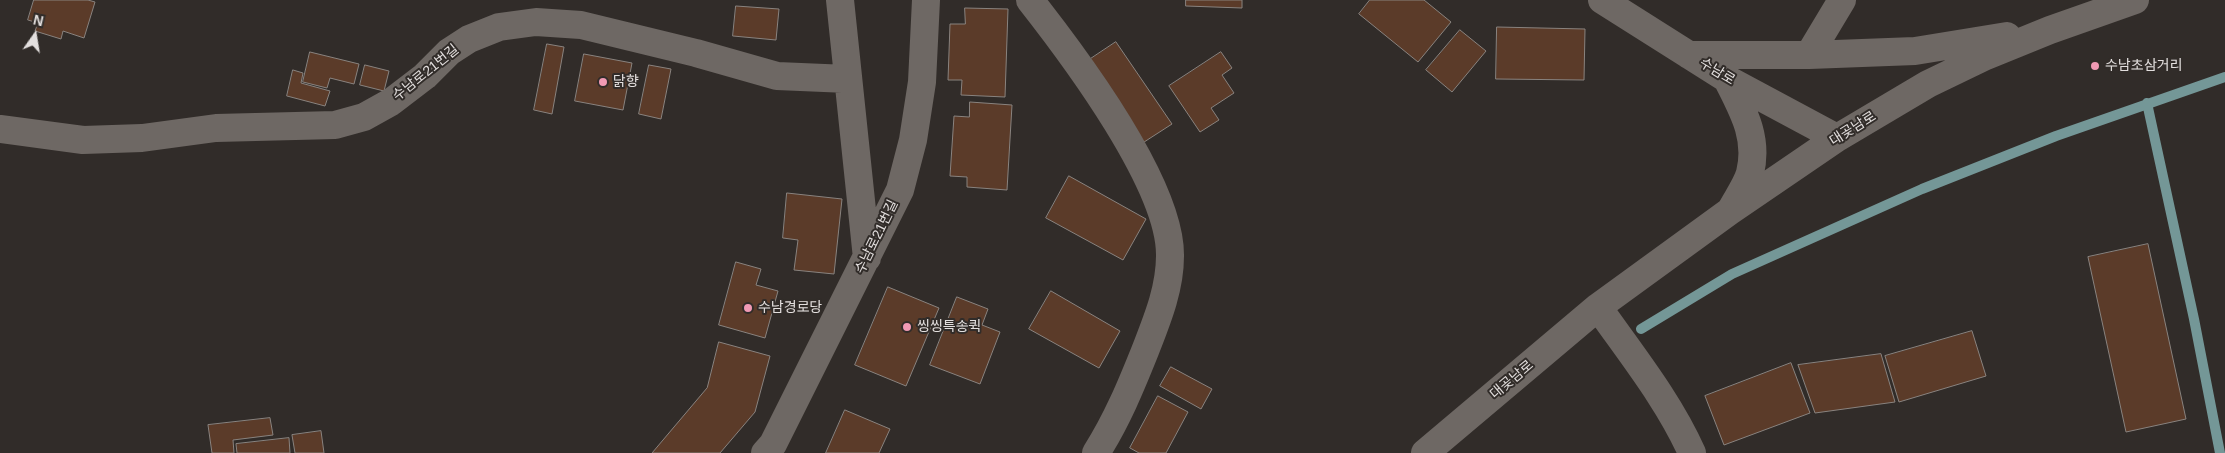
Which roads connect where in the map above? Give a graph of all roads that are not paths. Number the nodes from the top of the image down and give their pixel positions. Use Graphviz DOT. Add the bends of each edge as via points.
graph roads {
  1 [pos="840,0"];
  2 [pos="926,0"];
  3 [pos="1030,0"];
  4 [pos="1602,0"];
  5 [pos="1842,0"];
  6 [pos="2135,0"];
  7 [pos="2050,30"];
  8 [pos="1689,55"];
  9 [pos="1809,55"];
  10 [pos="848,79"];
  11 [pos="1727,79"];
  12 [pos="0,129"];
  13 [pos="1837,138"];
  14 [pos="1730,211"];
  15 [pos="867,258"];
  16 [pos="1598,307"];
  17 [pos="770,450"];
  18 [pos="1096,453"];
  19 [pos="1425,453"];
  20 [pos="1692,453"];
  1 -- 10 [label="street"];
  2 -- 15 [label="street, 수남로21번길" via="922,82 913,140 900,190"];
  3 -- 18 [label="street" via="1086,76 1132,148 1155,193 1167,228 1168,280 1158,319 1130,390"];
  4 -- 8 [label="street, 수남로"];
  5 -- 9 [label="street"];
  6 -- 7 [label="street, 대곶남로"];
  7 -- 9 [label="street" via="1915,51"];
  7 -- 13 [label="street, 대곶남로" via="1928,84"];
  8 -- 9 [label="street"];
  8 -- 11 [label="street, 수남로"];
  10 -- 12 [label="street, 수남로21번길" via="777,76 581,25 536,22 499,27 469,39 391,102 364,117 335,124 216,128 142,138 83,140"];
  10 -- 15 [label="street"];
  11 -- 13 [label="street, 수남로"];
  11 -- 14 [label="street" via="1749,123 1752,153 1750,174"];
  13 -- 14 [label="street, 대곶남로"];
  14 -- 16 [label="street, 대곶남로"];
  15 -- 17 [label="street, 수남로21번길"];
  16 -- 19 [label="street, 대곶남로"];
  16 -- 20 [label="street" via="1664,403"];
}
